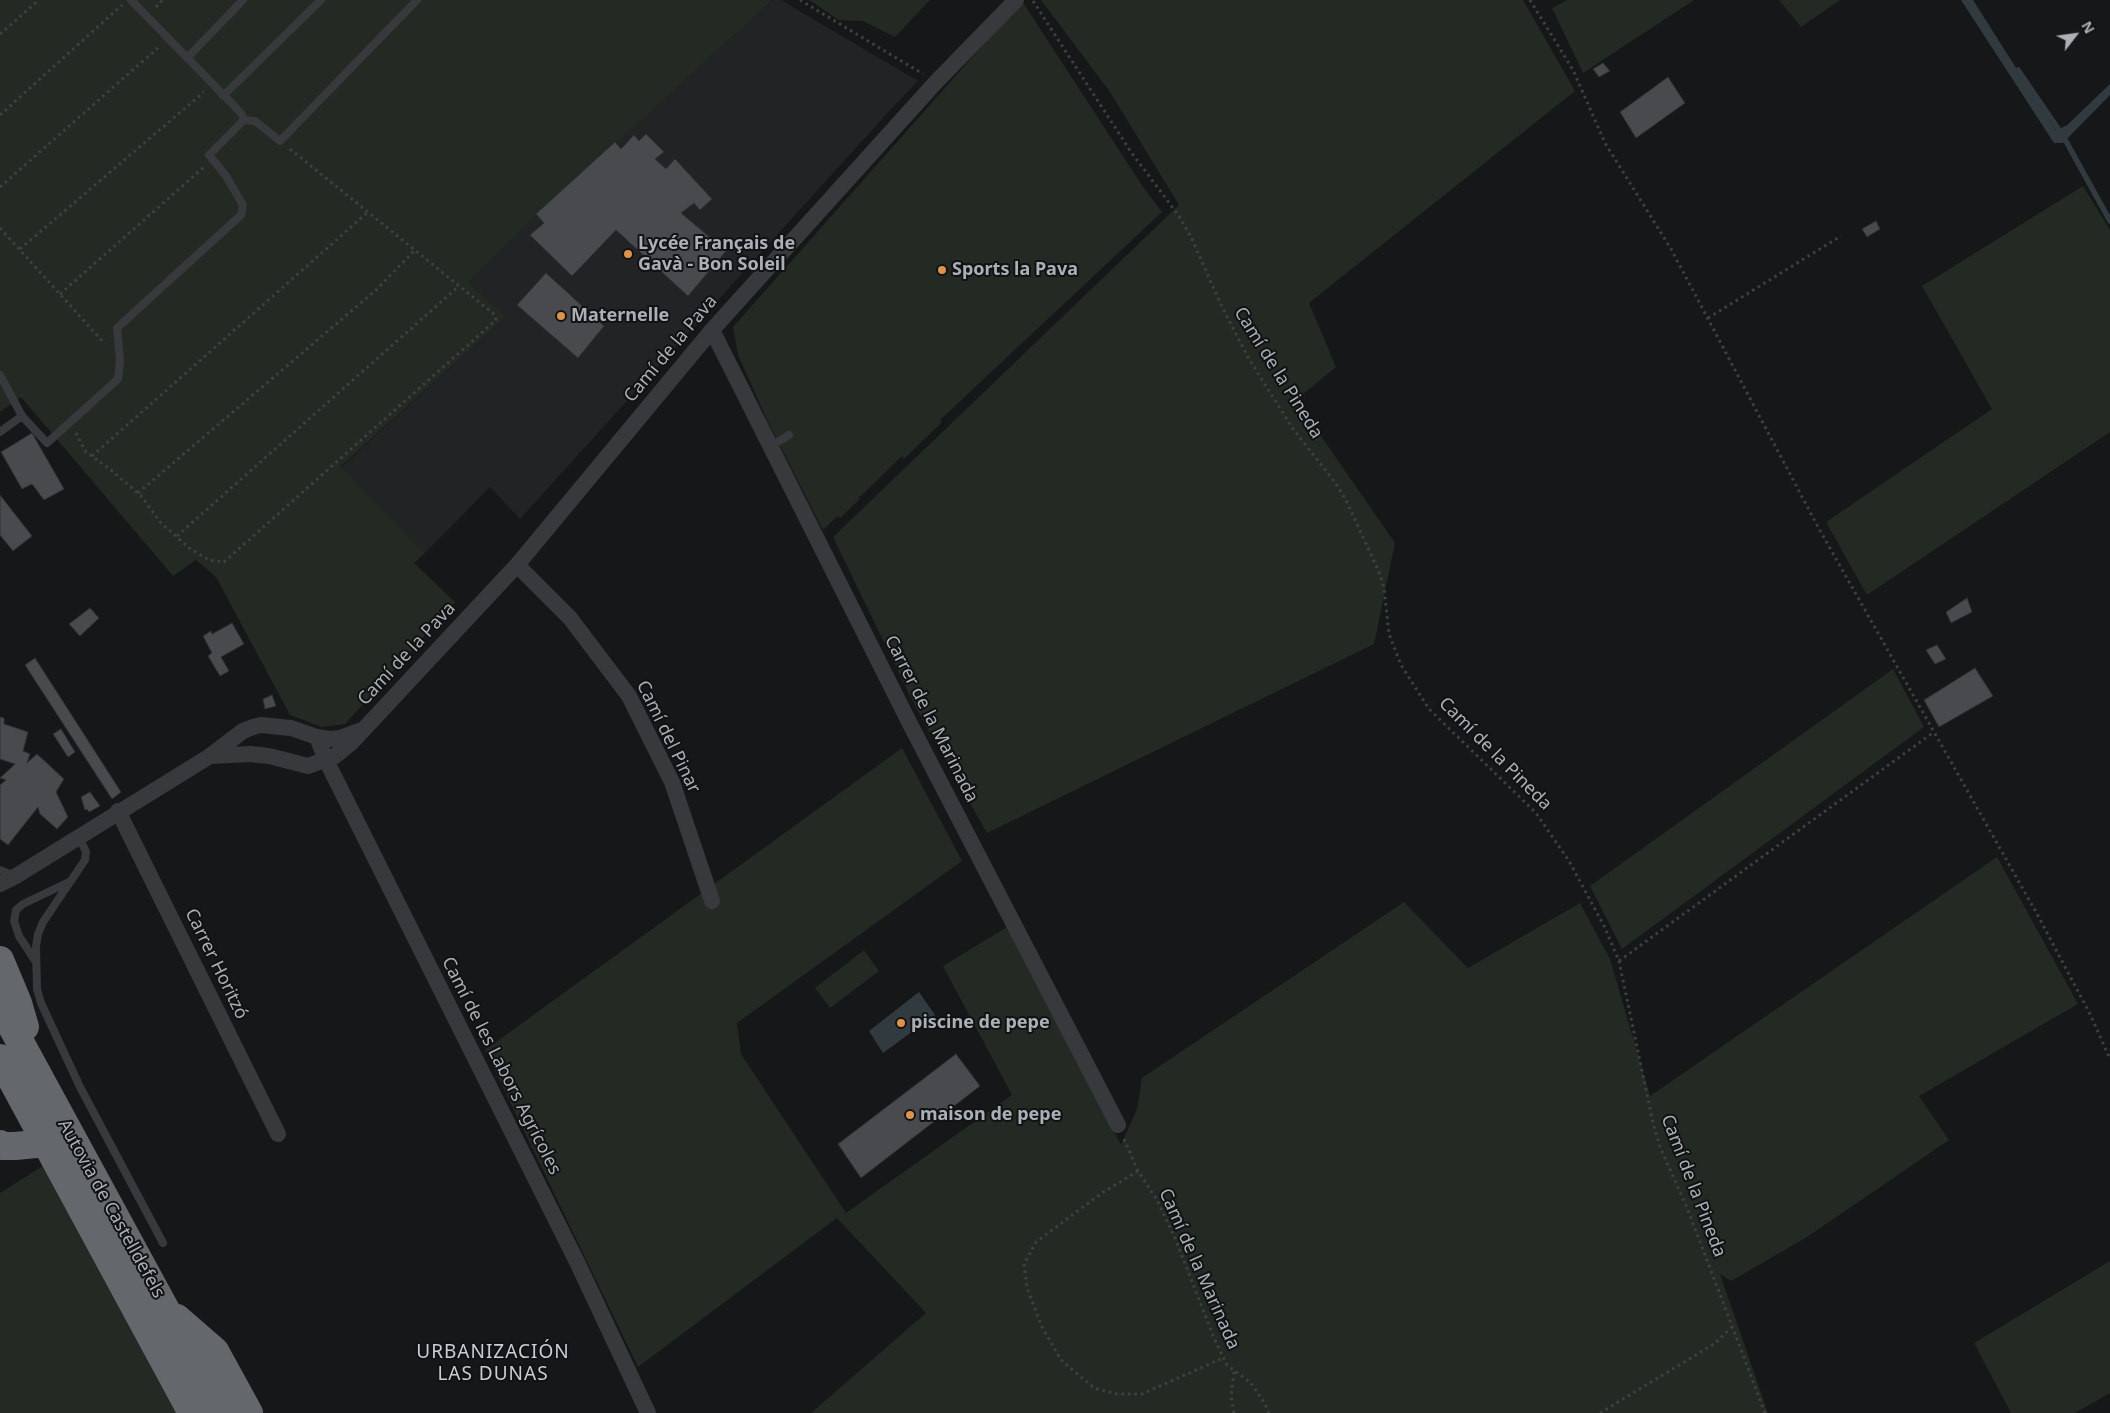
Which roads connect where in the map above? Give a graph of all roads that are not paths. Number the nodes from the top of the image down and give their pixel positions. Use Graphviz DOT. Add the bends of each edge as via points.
graph roads {
  1 [pos="129,0"];
  2 [pos="243,0"];
  3 [pos="321,0"];
  4 [pos="418,0"];
  5 [pos="1016,0"];
  6 [pos="187,58"];
  7 [pos="223,96"];
  8 [pos="244,120"];
  9 [pos="712,330"];
  10 [pos="0,374"];
  11 [pos="22,416"];
  12 [pos="0,432"];
  13 [pos="789,435"];
  14 [pos="771,446"];
  15 [pos="517,565"];
  16 [pos="363,729"];
  17 [pos="318,737"];
  18 [pos="210,756"];
  19 [pos="326,760"];
  20 [pos="118,811"];
  21 [pos="78,837"];
  22 [pos="4,880"];
  23 [pos="71,881"];
  24 [pos="712,900"];
  25 [pos="0,960"];
  26 [pos="37,964"];
  27 [pos="0,1006"];
  28 [pos="0,1058"];
  29 [pos="38,1076"];
  30 [pos="0,1089"];
  31 [pos="28,1109"];
  32 [pos="1118,1125"];
  33 [pos="278,1134"];
  34 [pos="46,1143"];
  35 [pos="0,1144"];
  36 [pos="163,1243"];
  37 [pos="165,1309"];
  38 [pos="192,1413"];
  39 [pos="222,1413"];
  40 [pos="249,1413"];
  41 [pos="648,1413"];
  1 -- 6 [label="lane"];
  2 -- 6 [label="lane"];
  3 -- 7 [label="lane"];
  4 -- 8 [label="lane" via="280,141 255,121"];
  5 -- 9 [label="street, Camí de la Pava" via="936,82"];
  6 -- 7 [label="lane"];
  7 -- 8 [label="lane" via="242,113"];
  8 -- 11 [label="lane" via="209,155 226,176 242,205 241,215 117,328 118,379 47,442"];
  9 -- 14 [label="street, Carrer de la Marinada"];
  9 -- 15 [label="street, Camí de la Pava"];
  10 -- 11 [label="lane"];
  11 -- 12 [label="lane"];
  13 -- 14 [label="lane"];
  14 -- 32 [label="street, Carrer de la Marinada" via="908,722"];
  15 -- 16 [label="street, Camí de la Pava"];
  15 -- 24 [label="street, Camí del Pinar" via="570,618 629,696 672,782"];
  16 -- 17 [label="street, Camí de la Pava" via="340,738"];
  16 -- 19 [label="street, Camí de la Pava" via="352,742"];
  17 -- 18 [label="street, Camí de la Pava" via="291,728 262,725 243,732"];
  17 -- 19 [label="street, Camí de les Labors Agrícoles"];
  18 -- 19 [label="street, Camí de la Pava" via="250,754 308,766"];
  18 -- 20 [label="street, Camí de la Pava"];
  19 -- 41 [label="street, Camí de les Labors Agrícoles" via="578,1264"];
  20 -- 21 [label="street, Camí de la Pava"];
  20 -- 33 [label="street, Carrer Horitzó"];
  21 -- 22 [label="street, Camí de la Pava"];
  21 -- 23 [label="lane" via="86,852 85,860"];
  23 -- 26 [label="lane" via="38,934"];
  23 -- 26 [label="lane" via="16,910 14,921 19,936"];
  25 -- 29 [label="highway" via="18,1003"];
  26 -- 36 [label="lane" via="37,989 41,1003 80,1087"];
  27 -- 29 [label="highway, Autovia de Castelldefels"];
  28 -- 31 [label="highway, Autovia de Castelldefels"];
  29 -- 37 [label="highway, Autovia de Castelldefels"];
  30 -- 31 [label="highway"];
  31 -- 34 [label="highway, Autovia de Castelldefels"];
  34 -- 35 [label="highway"];
  34 -- 38 [label="highway, Autovia de Castelldefels"];
  37 -- 39 [label="highway, Autovia de Castelldefels"];
  37 -- 40 [label="highway" via="215,1351"];
}
